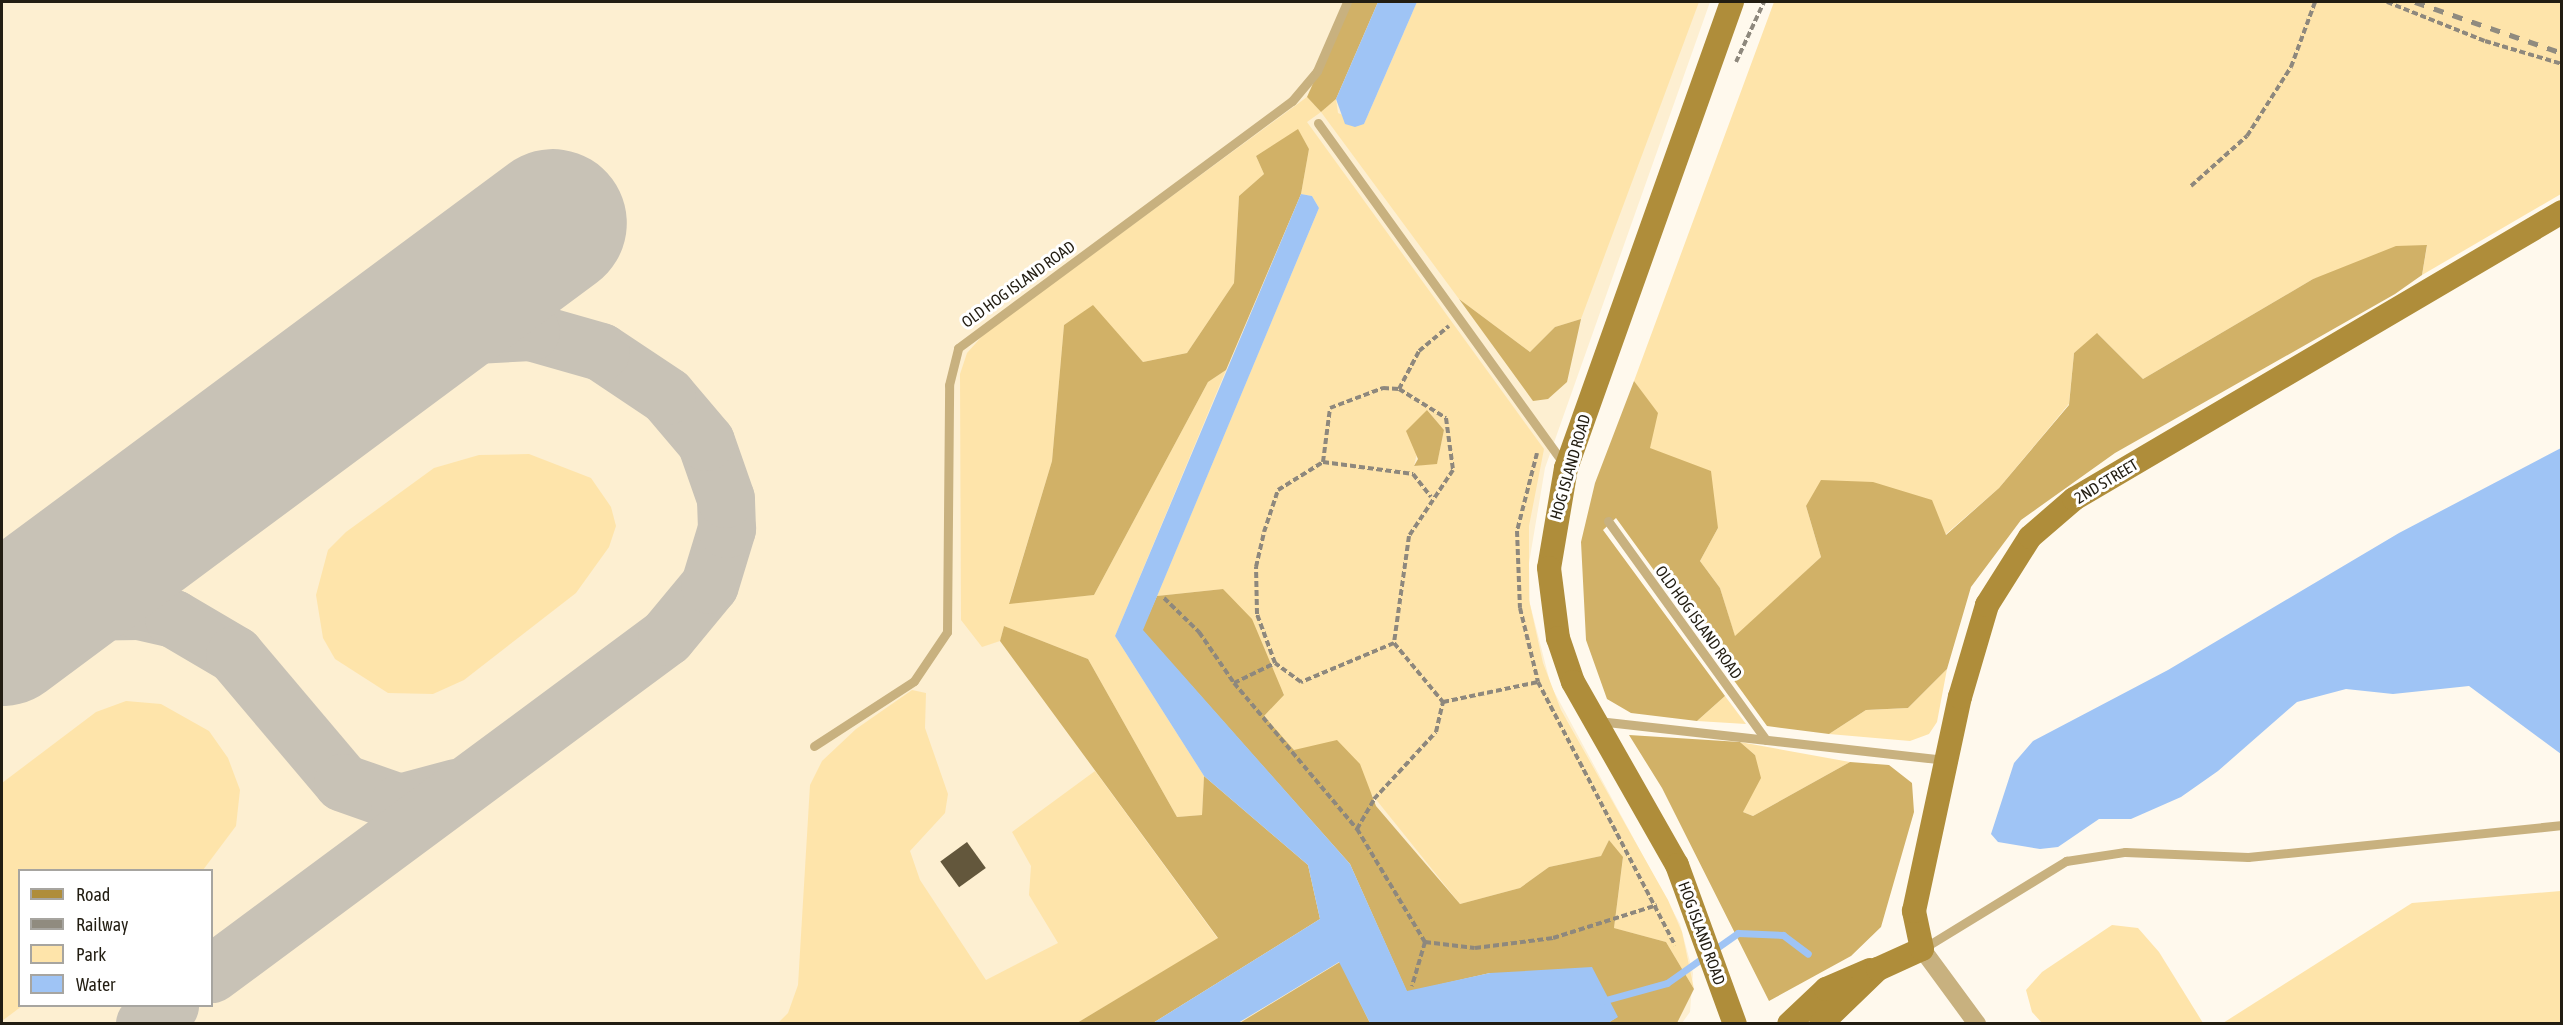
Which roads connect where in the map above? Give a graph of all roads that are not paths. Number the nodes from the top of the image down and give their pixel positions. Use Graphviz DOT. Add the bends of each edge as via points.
graph roads {
  1 [pos="1347,2"];
  2 [pos="1732,2"];
  3 [pos="1318,123"];
  4 [pos="2562,212"];
  5 [pos="1566,468"];
  6 [pos="1608,521"];
  7 [pos="1591,721"];
  8 [pos="1766,740"];
  9 [pos="814,746"];
  10 [pos="1947,760"];
  11 [pos="2562,825"];
  12 [pos="1922,949"];
  13 [pos="1878,969"];
  14 [pos="1735,1023"];
  15 [pos="1790,1023"];
  16 [pos="1821,1023"];
  17 [pos="1977,1023"];
  1 -- 9 [label="lane, OLD HOG ISLAND ROAD" via="1317,71 1292,101 958,348 949,385 947,632 914,681"];
  2 -- 5 [label="street, HOG ISLAND ROAD"];
  3 -- 5 [label="lane"];
  4 -- 10 [label="street, 2ND STREET" via="2047,520 1987,605"];
  5 -- 7 [label="street, HOG ISLAND ROAD" via="1551,536 1551,592 1565,662"];
  6 -- 8 [label="lane, OLD HOG ISLAND ROAD"];
  7 -- 8 [label="lane"];
  7 -- 14 [label="street, HOG ISLAND ROAD" via="1677,865"];
  8 -- 10 [label="lane"];
  10 -- 12 [label="street, 2ND STREET" via="1914,911"];
  11 -- 12 [label="lane" via="2248,857 2125,852 2066,861"];
  12 -- 13 [label="street"];
  12 -- 17 [label="street"];
  13 -- 15 [label="street" via="1826,989"];
  13 -- 16 [label="street"];
}
